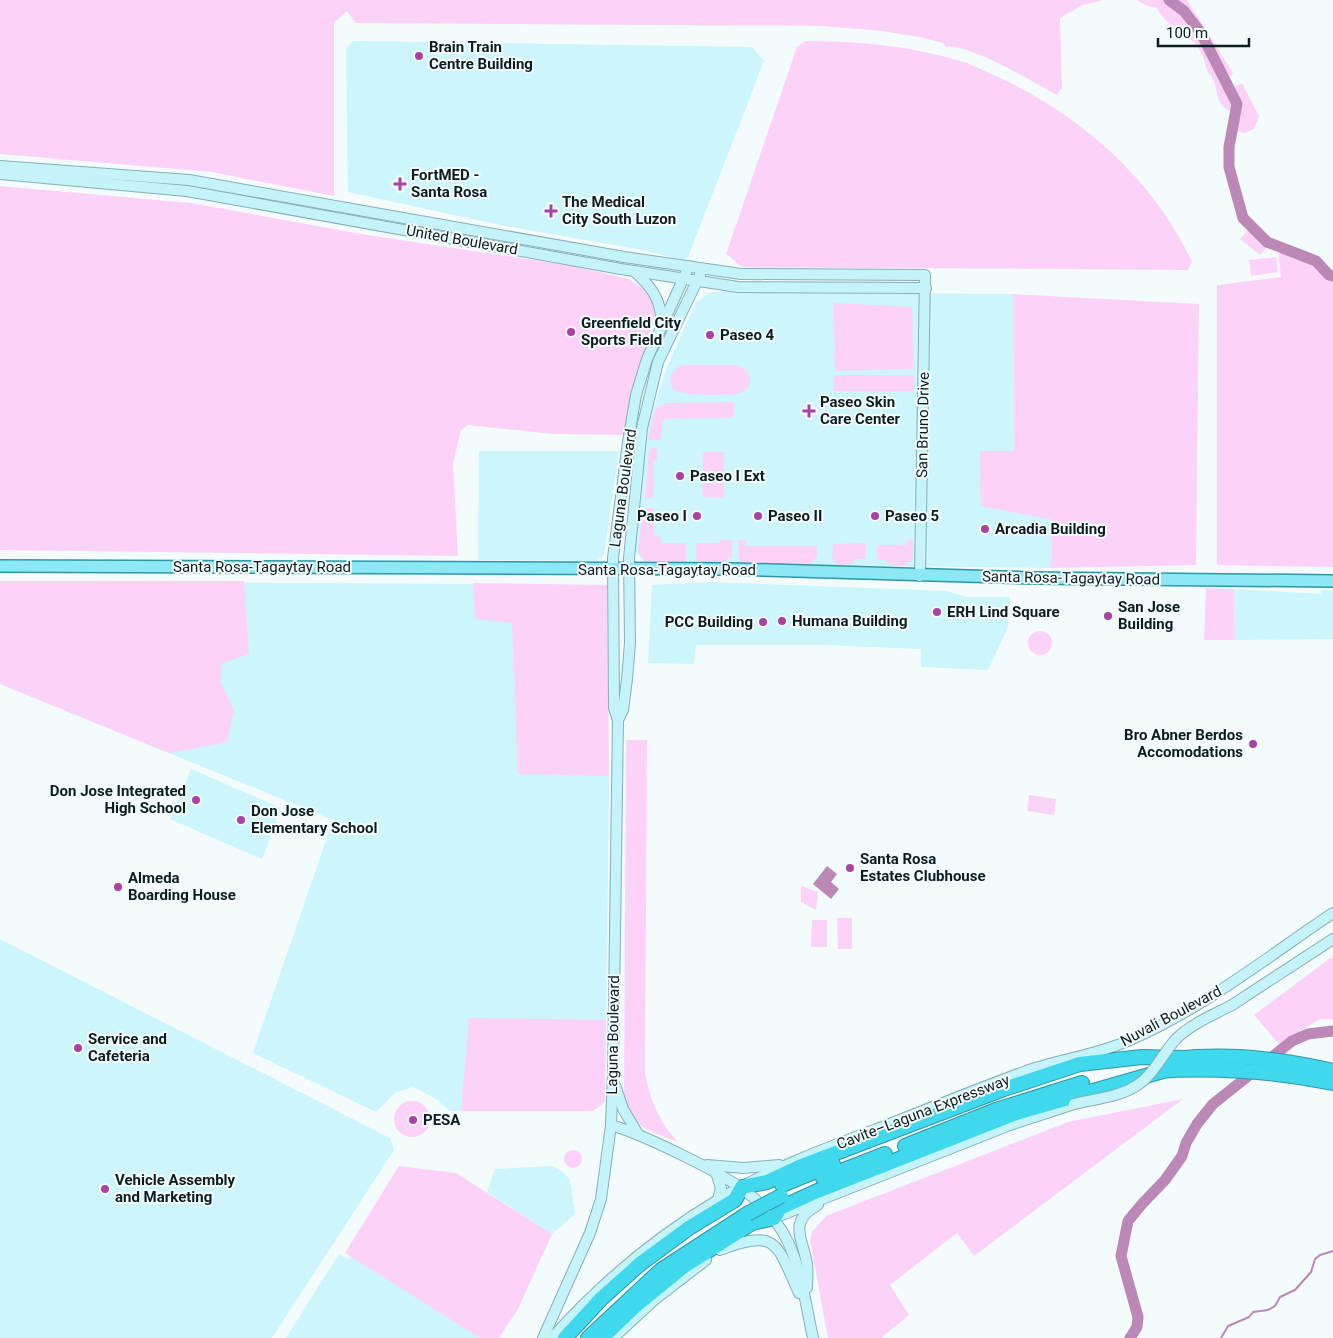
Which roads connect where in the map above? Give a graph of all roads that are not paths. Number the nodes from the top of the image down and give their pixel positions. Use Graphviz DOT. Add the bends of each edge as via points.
graph roads {
  1 [pos="0,166"];
  2 [pos="0,174"];
  3 [pos="689,266"];
  4 [pos="702,268"];
  5 [pos="633,270"];
  6 [pos="925,275"];
  7 [pos="684,278"];
  8 [pos="698,280"];
  9 [pos="926,288"];
  10 [pos="661,325"];
  11 [pos="636,395"];
  12 [pos="648,398"];
  13 [pos="0,566"];
  14 [pos="613,570"];
  15 [pos="629,570"];
  16 [pos="920,576"];
  17 [pos="1333,581"];
  18 [pos="618,720"];
  19 [pos="1333,913"];
  20 [pos="1333,939"];
  21 [pos="1184,1058"];
  22 [pos="1163,1071"];
  23 [pos="1333,1071"];
  24 [pos="613,1074"];
  25 [pos="1333,1083"];
  26 [pos="611,1125"];
  27 [pos="638,1134"];
  28 [pos="790,1162"];
  29 [pos="701,1164"];
  30 [pos="716,1172"];
  31 [pos="866,1180"];
  32 [pos="742,1187"];
  33 [pos="779,1192"];
  34 [pos="718,1200"];
  35 [pos="745,1210"];
  36 [pos="774,1218"];
  37 [pos="720,1250"];
  38 [pos="807,1309"];
  39 [pos="543,1338"];
  40 [pos="552,1338"];
  41 [pos="565,1338"];
  42 [pos="575,1338"];
  43 [pos="588,1338"];
  44 [pos="602,1338"];
  45 [pos="613,1338"];
  46 [pos="814,1338"];
  1 -- 3 [label="main road, United Boulevard" via="189,180"];
  2 -- 5 [label="main road, United Boulevard" via="187,191"];
  3 -- 4 [label="main road, United Boulevard"];
  3 -- 7 [label="main road, Laguna Boulevard"];
  4 -- 6 [label="main road, United Boulevard" via="741,274"];
  4 -- 8 [label="main road, Laguna Boulevard"];
  5 -- 7 [label="main road, United Boulevard"];
  5 -- 10 [label="main road" via="645,280 657,298"];
  6 -- 9 [label="main road, San Bruno Drive"];
  7 -- 8 [label="main road, United Boulevard"];
  7 -- 10 [label="main road, Laguna Boulevard"];
  8 -- 9 [label="main road, United Boulevard" via="738,287"];
  8 -- 12 [label="main road, Laguna Boulevard" via="658,362"];
  9 -- 16 [label="main road, San Bruno Drive"];
  10 -- 11 [label="main road, Laguna Boulevard"];
  11 -- 12 [label="main road"];
  11 -- 14 [label="main road, Laguna Boulevard"];
  12 -- 15 [label="main road, Laguna Boulevard" via="642,428"];
  13 -- 14 [label="main road, Santa Rosa-Tagaytay Road"];
  14 -- 15 [label="main road, Santa Rosa-Tagaytay Road"];
  14 -- 18 [label="main road, Laguna Boulevard" via="614,708"];
  15 -- 16 [label="main road, Santa Rosa-Tagaytay Road" via="742,569"];
  15 -- 18 [label="main road, Laguna Boulevard" via="630,643 623,710"];
  16 -- 17 [label="main road, Santa Rosa-Tagaytay Road"];
  18 -- 24 [label="main road, Laguna Boulevard"];
  19 -- 28 [label="main road, Nuvali Boulevard" via="1224,988 1133,1039 1028,1071"];
  20 -- 31 [label="main road, Nuvali Boulevard, bridge" via="1232,1005 1184,1032 1137,1086 1010,1125"];
  21 -- 23 [label="highway, Cavite–Laguna Expressway" via="1291,1062"];
  21 -- 32 [label="highway" via="1100,1060 1062,1069 799,1167 767,1182"];
  21 -- 33 [label="highway, Cavite–Laguna Expressway" via="1122,1066 1048,1082"];
  22 -- 25 [label="highway, Cavite–Laguna Expressway" via="1227,1069 1277,1073"];
  22 -- 33 [label="highway, Cavite–Laguna Expressway" via="1101,1078 1051,1091"];
  22 -- 36 [label="highway" via="1016,1113 816,1192 780,1208"];
  24 -- 26 [label="main road, Laguna Boulevard"];
  24 -- 27 [label="main road" via="623,1109"];
  26 -- 27 [label="main road"];
  26 -- 39 [label="main road, Laguna Boulevard" via="596,1217"];
  27 -- 29 [label="main road"];
  28 -- 29 [label="main road" via="754,1168"];
  28 -- 32 [label="main road, Nuvali Boulevard"];
  29 -- 30 [label="main road"];
  30 -- 32 [label="main road"];
  30 -- 34 [label="main road" via="722,1188"];
  31 -- 36 [label="main road, Nuvali Boulevard"];
  31 -- 38 [label="main road" via="843,1195 809,1210 801,1219 799,1235 807,1264"];
  32 -- 34 [label="main road"];
  32 -- 36 [label="main road"];
  32 -- 41 [label="highway" via="735,1200 689,1228 634,1270"];
  33 -- 35 [label="highway, Cavite–Laguna Expressway, bridge"];
  34 -- 40 [label="main road" via="633,1259"];
  35 -- 42 [label="highway, Cavite–Laguna Expressway" via="686,1241 656,1262"];
  35 -- 43 [label="highway, Cavite–Laguna Expressway" via="661,1270"];
  36 -- 37 [label="main road"];
  36 -- 38 [label="main road" via="793,1253"];
  36 -- 44 [label="highway" via="752,1223 684,1266"];
  37 -- 38 [label="main road" via="751,1239 770,1242 780,1253"];
  37 -- 45 [label="main road" via="663,1292"];
  38 -- 46 [label="main road"];
}
